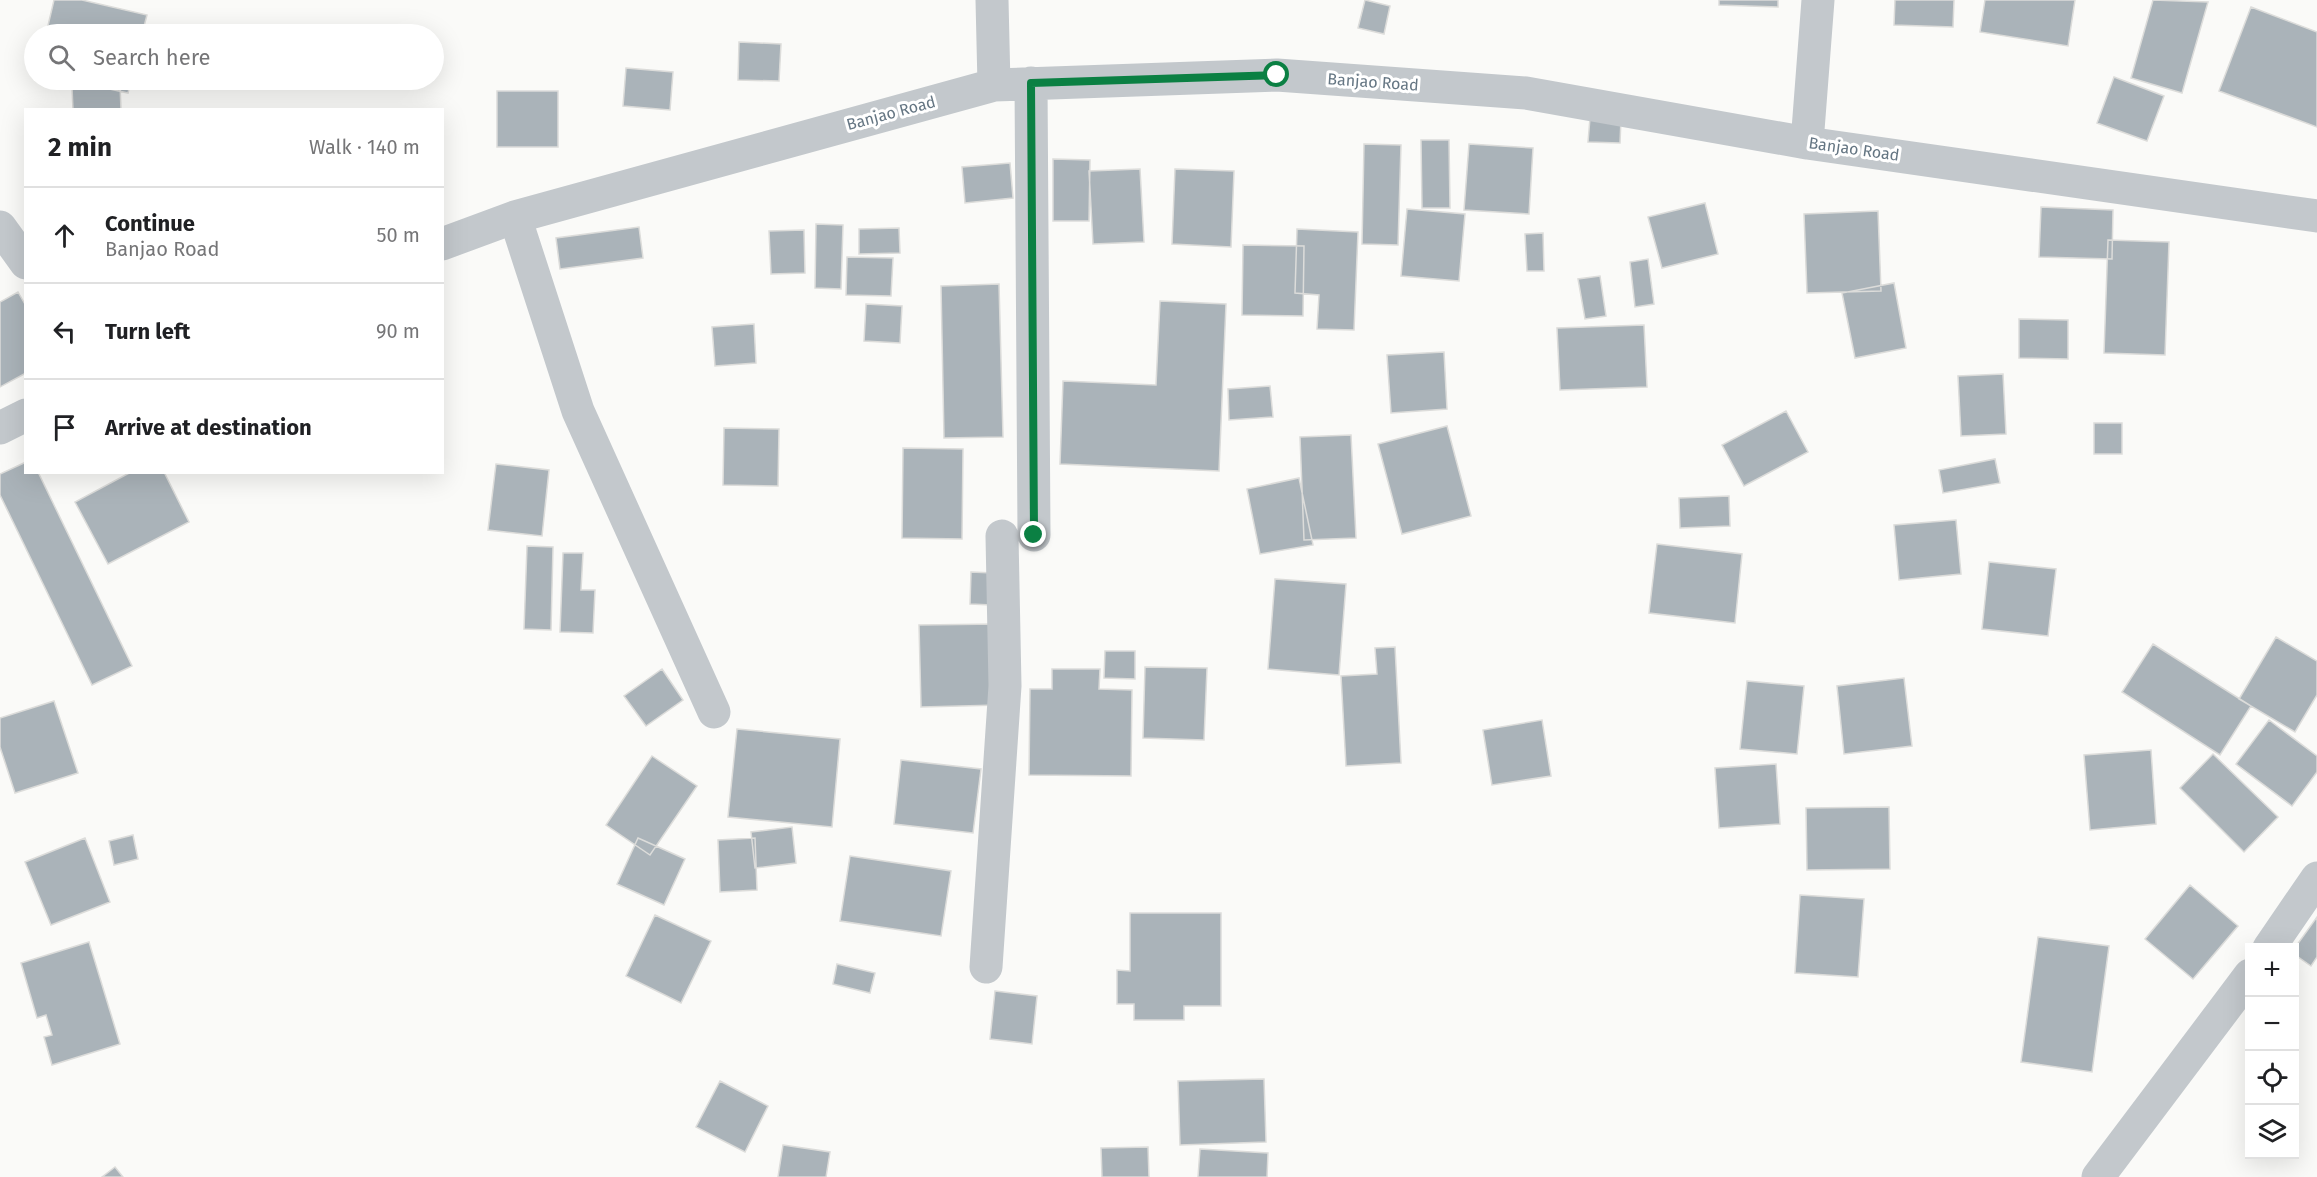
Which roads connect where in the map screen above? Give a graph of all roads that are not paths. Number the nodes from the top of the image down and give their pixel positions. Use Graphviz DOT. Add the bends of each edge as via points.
graph roads {
  1 [pos="992,0"];
  2 [pos="1818,0"];
  3 [pos="1031,83"];
  4 [pos="994,85"];
  5 [pos="1807,143"];
  6 [pos="2317,216"];
  7 [pos="515,217"];
  8 [pos="0,226"];
  9 [pos="444,243"];
  10 [pos="24,260"];
  11 [pos="24,416"];
  12 [pos="0,428"];
  13 [pos="1034,535"];
  14 [pos="1002,536"];
  15 [pos="714,712"];
  16 [pos="2317,878"];
  17 [pos="2272,943"];
  18 [pos="986,967"];
  19 [pos="2245,982"];
  20 [pos="2098,1177"];
  1 -- 4 [label="street"];
  2 -- 5 [label="street"];
  3 -- 4 [label="street, Banjao Road"];
  3 -- 5 [label="street, Banjao Road" via="1277,75 1526,93"];
  3 -- 13 [label="street"];
  4 -- 7 [label="street, Banjao Road"];
  5 -- 6 [label="street, Banjao Road"];
  7 -- 9 [label="street, Banjao Road"];
  7 -- 15 [label="street" via="578,411"];
  8 -- 10 [label="street"];
  11 -- 12 [label="street"];
  14 -- 18 [label="street" via="1005,686"];
  16 -- 17 [label="street"];
  19 -- 20 [label="street"];
}
